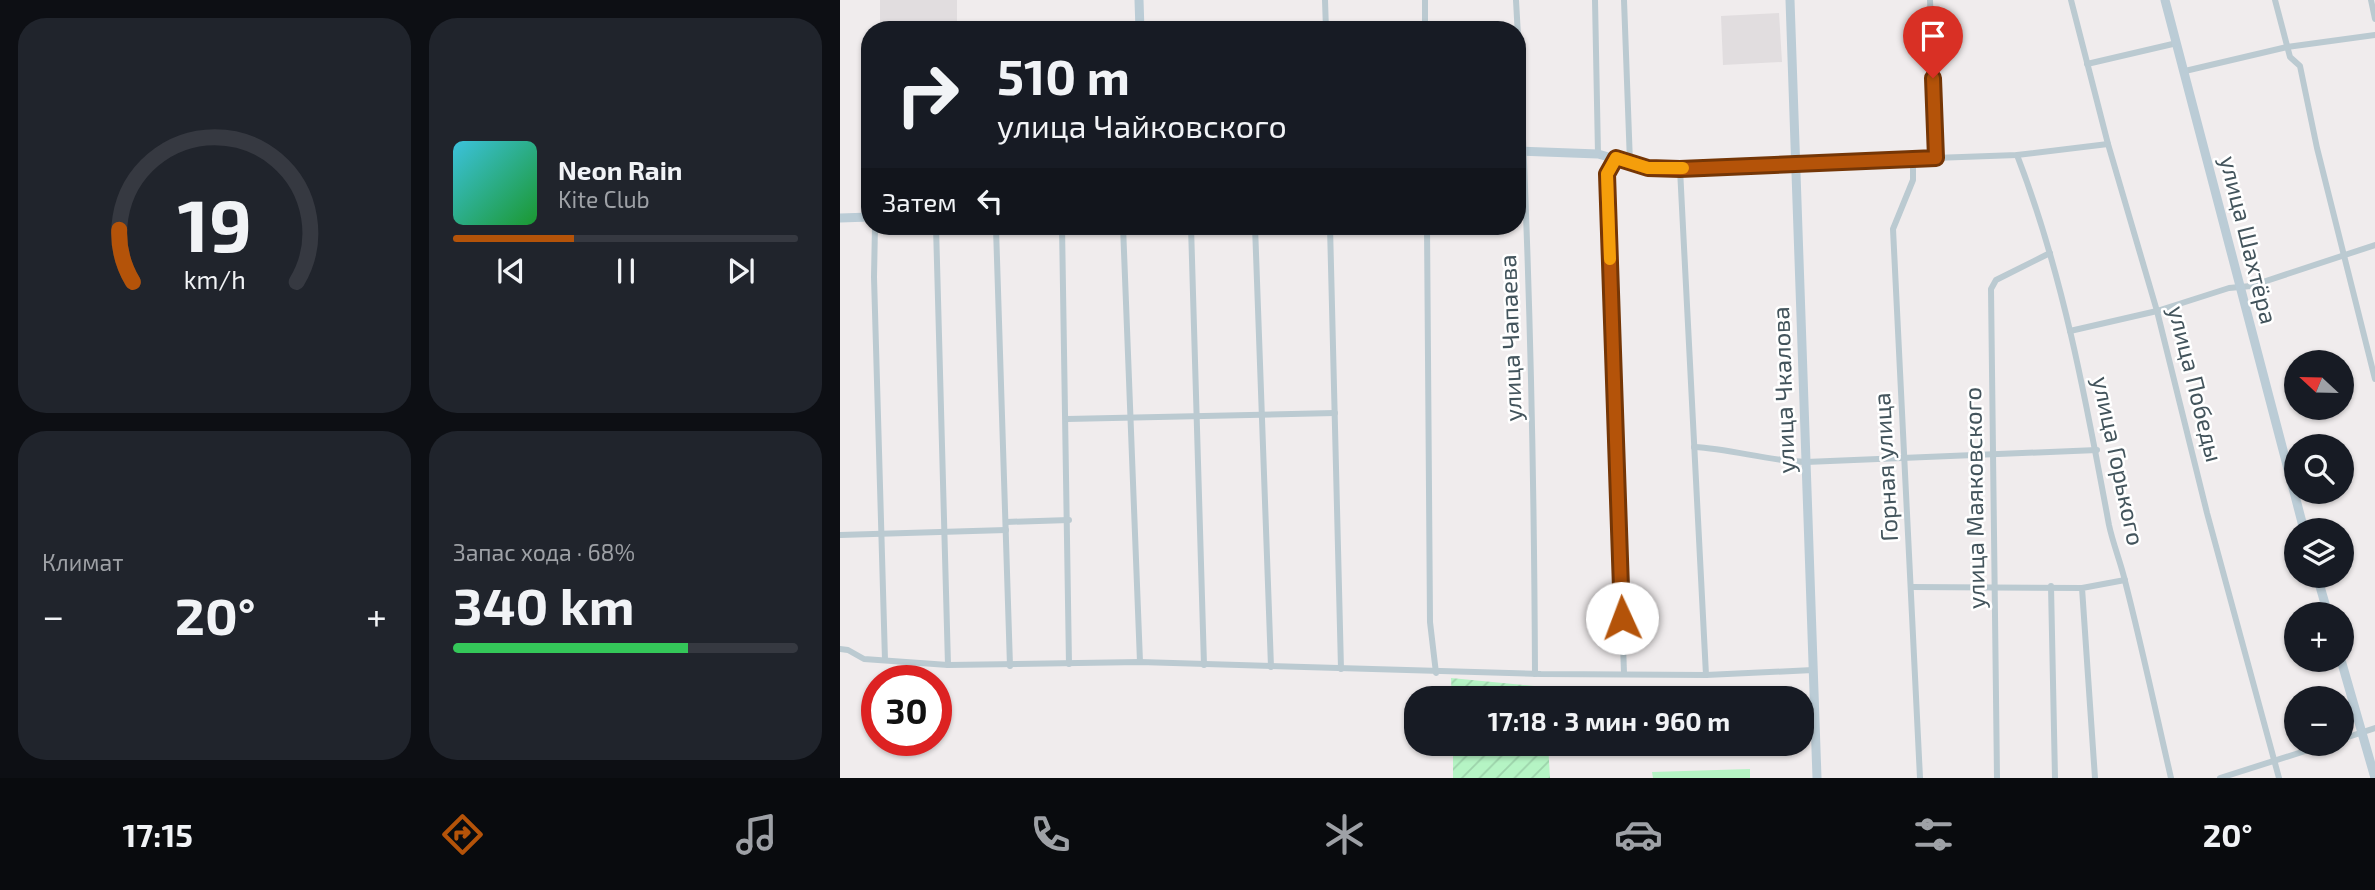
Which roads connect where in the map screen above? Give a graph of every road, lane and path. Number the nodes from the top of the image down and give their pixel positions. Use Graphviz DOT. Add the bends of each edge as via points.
graph roads {
  1 [pos="1139,0"];
  2 [pos="1325,0"];
  3 [pos="1425,0"];
  4 [pos="1516,0"];
  5 [pos="1595,0"];
  6 [pos="1623,0"];
  7 [pos="1790,0"];
  8 [pos="1930,0"];
  9 [pos="2071,0"];
  10 [pos="2165,0"];
  11 [pos="2275,0"];
  12 [pos="2371,0"];
  13 [pos="2375,19"];
  14 [pos="1140,21"];
  15 [pos="1326,21"];
  16 [pos="1425,21"];
  17 [pos="1517,21"];
  18 [pos="2375,35"];
  19 [pos="2177,43"];
  20 [pos="2287,47"];
  21 [pos="2087,64"];
  22 [pos="2185,71"];
  23 [pos="2108,144"];
  24 [pos="1526,151"];
  25 [pos="1598,153"];
  26 [pos="2017,155"];
  27 [pos="1616,158"];
  28 [pos="1936,158"];
  29 [pos="1913,159"];
  30 [pos="1630,163"];
  31 [pos="1796,163"];
  32 [pos="1680,169"];
  33 [pos="861,217"];
  34 [pos="840,218"];
  35 [pos="875,235"];
  36 [pos="936,235"];
  37 [pos="996,235"];
  38 [pos="1062,235"];
  39 [pos="1123,235"];
  40 [pos="1191,235"];
  41 [pos="1255,235"];
  42 [pos="1330,235"];
  43 [pos="1427,235"];
  44 [pos="1525,235"];
  45 [pos="2375,245"];
  46 [pos="2049,253"];
  47 [pos="2343,256"];
  48 [pos="2240,288"];
  49 [pos="2157,311"];
  50 [pos="2070,331"];
  51 [pos="2375,379"];
  52 [pos="1335,413"];
  53 [pos="1263,415"];
  54 [pos="1196,416"];
  55 [pos="1130,418"];
  56 [pos="1067,419"];
  57 [pos="1695,447"];
  58 [pos="2097,450"];
  59 [pos="1905,456"];
  60 [pos="1994,456"];
  61 [pos="1806,462"];
  62 [pos="2301,518"];
  63 [pos="1069,520"];
  64 [pos="1006,526"];
  65 [pos="944,531"];
  66 [pos="881,532"];
  67 [pos="840,535"];
  68 [pos="2125,580"];
  69 [pos="1995,586"];
  70 [pos="2051,586"];
  71 [pos="1911,587"];
  72 [pos="2082,587"];
  73 [pos="840,649"];
  74 [pos="885,660"];
  75 [pos="1140,662"];
  76 [pos="1069,664"];
  77 [pos="948,665"];
  78 [pos="952,665"];
  79 [pos="1204,665"];
  80 [pos="1010,666"];
  81 [pos="1271,667"];
  82 [pos="1342,669"];
  83 [pos="1813,670"];
  84 [pos="2344,672"];
  85 [pos="1436,673"];
  86 [pos="1624,673"];
  87 [pos="1535,674"];
  88 [pos="1706,675"];
  89 [pos="2375,728"];
  90 [pos="2361,733"];
  91 [pos="2354,735"];
  92 [pos="2290,756"];
  93 [pos="2274,761"];
  94 [pos="1817,778"];
  95 [pos="1920,778"];
  96 [pos="1997,778"];
  97 [pos="2055,778"];
  98 [pos="2095,778"];
  99 [pos="2171,778"];
  100 [pos="2220,778"];
  101 [pos="2278,778"];
  102 [pos="2375,778"];
  1 -- 14 [label="street"];
  2 -- 15 [label="street"];
  3 -- 16 [label="street"];
  4 -- 17 [label="street, улица Чапаева"];
  5 -- 25 [label="street"];
  6 -- 30 [label="street"];
  7 -- 31 [label="street, улица Чкалова"];
  8 -- 28 [label="street"];
  9 -- 21 [label="street, улица Победы"];
  10 -- 19 [label="street, улица Шахтёра"];
  11 -- 20 [label="street"];
  12 -- 13 [label="street"];
  18 -- 20 [label="street"];
  19 -- 21 [label="street"];
  19 -- 22 [label="street, улица Шахтёра"];
  20 -- 22 [label="street"];
  20 -- 47 [label="street" via="2300,66"];
  21 -- 23 [label="street, улица Победы"];
  22 -- 48 [label="street, улица Шахтёра"];
  23 -- 26 [label="street"];
  23 -- 49 [label="street, улица Победы"];
  24 -- 25 [label="street"];
  25 -- 27 [label="street"];
  26 -- 28 [label="street"];
  26 -- 46 [label="street, улица Горького"];
  27 -- 30 [label="street"];
  27 -- 86 [label="street" via="1607,174"];
  28 -- 29 [label="street"];
  29 -- 31 [label="street"];
  29 -- 59 [label="street, Горная улица" via="1913,180 1893,229"];
  30 -- 32 [label="street"];
  31 -- 32 [label="street"];
  31 -- 61 [label="street, улица Чкалова"];
  32 -- 57 [label="street"];
  33 -- 34 [label="street"];
  35 -- 66 [label="street"];
  36 -- 65 [label="street"];
  37 -- 64 [label="street"];
  38 -- 56 [label="street"];
  39 -- 55 [label="street"];
  40 -- 54 [label="street"];
  41 -- 53 [label="street"];
  42 -- 52 [label="street"];
  43 -- 85 [label="street" via="1430,622"];
  44 -- 87 [label="street, улица Чапаева" via="1534,447"];
  45 -- 47 [label="street"];
  46 -- 50 [label="street, улица Горького"];
  46 -- 60 [label="street, улица Маяковского" via="1996,279 1991,289"];
  47 -- 48 [label="street"];
  47 -- 51 [label="street"];
  48 -- 49 [label="street"];
  48 -- 62 [label="street, улица Шахтёра"];
  49 -- 50 [label="street"];
  49 -- 93 [label="street, улица Победы"];
  50 -- 58 [label="street, улица Горького"];
  52 -- 53 [label="street"];
  52 -- 82 [label="street"];
  53 -- 54 [label="street"];
  53 -- 81 [label="street"];
  54 -- 55 [label="street"];
  54 -- 79 [label="street"];
  55 -- 56 [label="street"];
  55 -- 75 [label="street"];
  56 -- 63 [label="street"];
  57 -- 61 [label="street"];
  57 -- 88 [label="street"];
  58 -- 60 [label="street"];
  58 -- 68 [label="street, улица Горького" via="2110,529"];
  59 -- 60 [label="street"];
  59 -- 61 [label="street"];
  59 -- 71 [label="street, Горная улица"];
  60 -- 69 [label="street, улица Маяковского"];
  61 -- 83 [label="street, улица Чкалова"];
  63 -- 64 [label="street"];
  63 -- 76 [label="street"];
  64 -- 65 [label="street"];
  64 -- 80 [label="street"];
  65 -- 66 [label="street"];
  65 -- 77 [label="street"];
  66 -- 67 [label="street"];
  66 -- 74 [label="street"];
  68 -- 72 [label="street"];
  68 -- 99 [label="street, улица Горького"];
  69 -- 70 [label="street"];
  69 -- 71 [label="street"];
  69 -- 96 [label="street, улица Маяковского"];
  70 -- 72 [label="street"];
  70 -- 97 [label="street"];
  71 -- 95 [label="street, Горная улица"];
  72 -- 98 [label="street"];
  73 -- 74 [label="street" via="864,659"];
  74 -- 77 [label="street"];
  75 -- 76 [label="street"];
  75 -- 79 [label="street"];
  76 -- 80 [label="street"];
  78 -- 80 [label="street"];
  79 -- 81 [label="street"];
  81 -- 82 [label="street"];
  82 -- 85 [label="street"];
  83 -- 88 [label="street"];
  83 -- 94 [label="street, улица Чкалова"];
  84 -- 90 [label="street"];
  85 -- 87 [label="street"];
  86 -- 87 [label="street"];
  86 -- 88 [label="street"];
  89 -- 90 [label="street"];
  90 -- 91 [label="street"];
  90 -- 102 [label="street"];
  92 -- 93 [label="street"];
  93 -- 100 [label="street"];
  93 -- 101 [label="street, улица Победы"];
}
